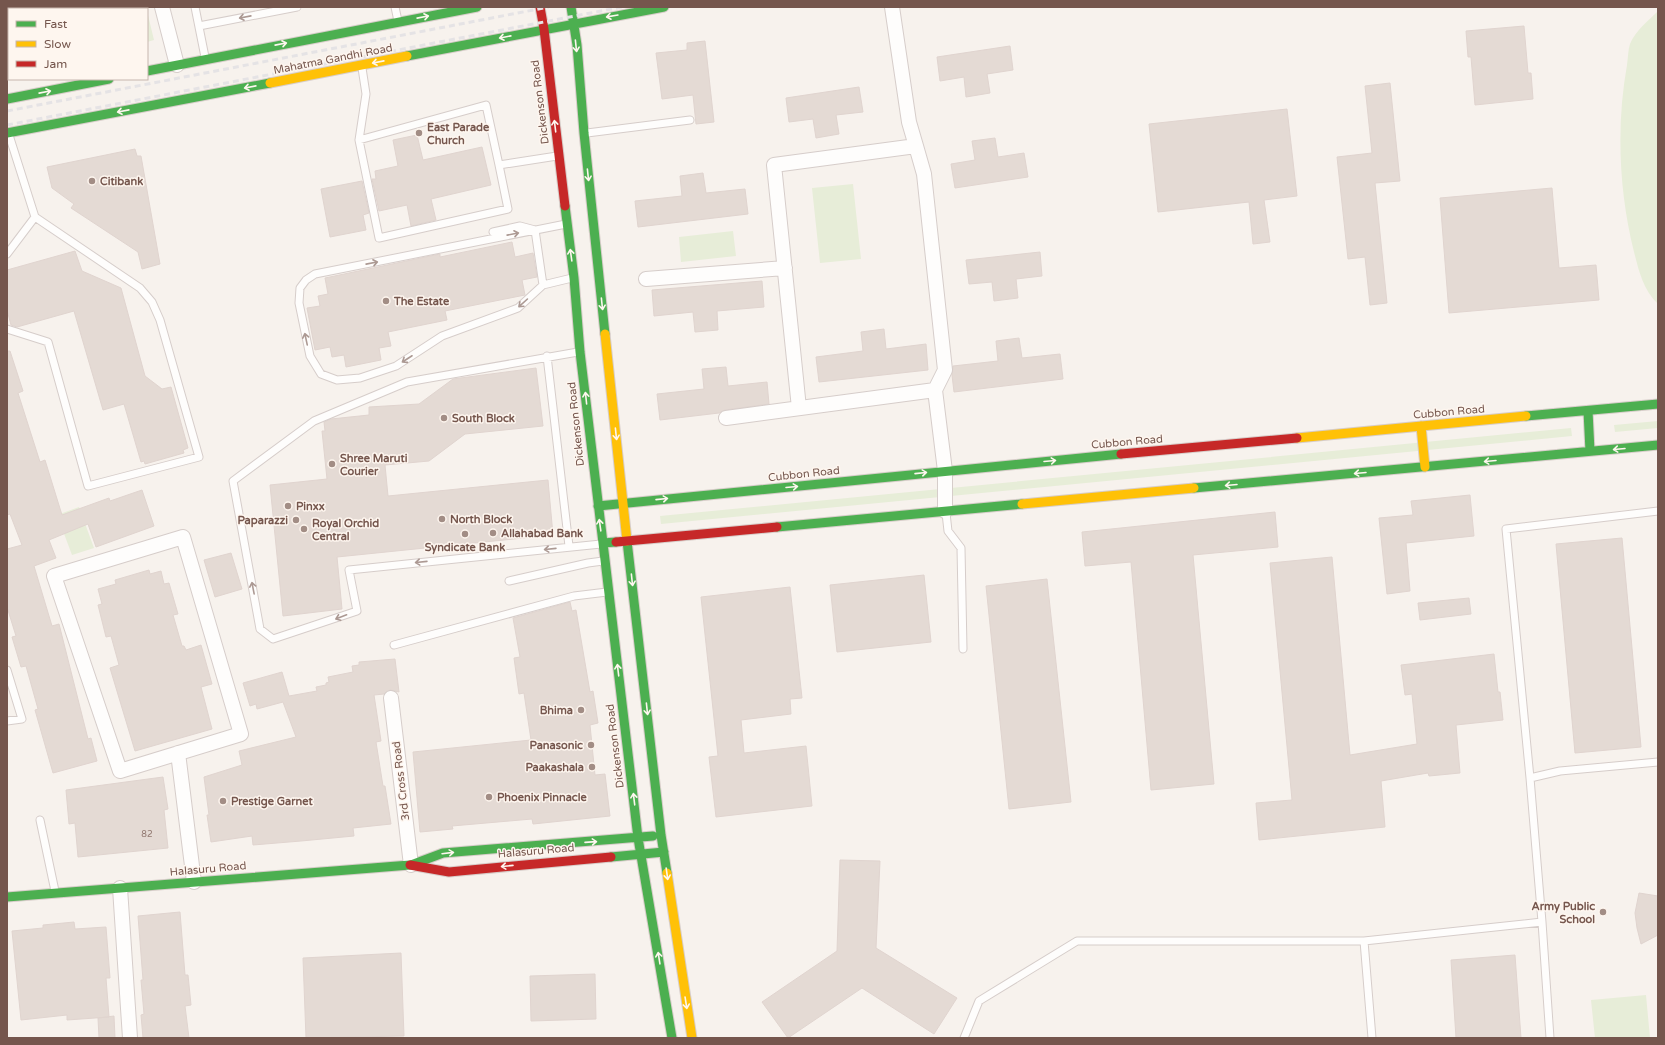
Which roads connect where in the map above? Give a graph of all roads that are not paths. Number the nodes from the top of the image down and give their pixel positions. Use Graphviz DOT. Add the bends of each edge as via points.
graph roads {
  1 [pos="162,7"];
  2 [pos="195,7"];
  3 [pos="297,7"];
  4 [pos="395,7"];
  5 [pos="477,7"];
  6 [pos="540,7"];
  7 [pos="571,7"];
  8 [pos="664,7"];
  9 [pos="892,7"];
  10 [pos="464,8"];
  11 [pos="398,22"];
  12 [pos="573,23"];
  13 [pos="199,26"];
  14 [pos="544,29"];
  15 [pos="205,59"];
  16 [pos="177,65"];
  17 [pos="362,65"];
  18 [pos="148,71"];
  19 [pos="103,80"];
  20 [pos="7,99"];
  21 [pos="690,120"];
  22 [pos="8,133"];
  23 [pos="584,133"];
  24 [pos="359,140"];
  25 [pos="916,146"];
  26 [pos="558,156"];
  27 [pos="499,165"];
  28 [pos="35,217"];
  29 [pos="566,224"];
  30 [pos="535,230"];
  31 [pos="493,232"];
  32 [pos="7,254"];
  33 [pos="785,268"];
  34 [pos="574,278"];
  35 [pos="646,279"];
  36 [pos="543,285"];
  37 [pos="7,329"];
  38 [pos="580,352"];
  39 [pos="548,356"];
  40 [pos="936,390"];
  41 [pos="1658,404"];
  42 [pos="799,408"];
  43 [pos="1588,411"];
  44 [pos="726,418"];
  45 [pos="1421,426"];
  46 [pos="1658,445"];
  47 [pos="1590,451"];
  48 [pos="1425,467"];
  49 [pos="945,471"];
  50 [pos="623,502"];
  51 [pos="598,506"];
  52 [pos="946,511"];
  53 [pos="1658,511"];
  54 [pos="627,541"];
  55 [pos="603,543"];
  56 [pos="569,546"];
  57 [pos="605,561"];
  58 [pos="508,581"];
  59 [pos="609,592"];
  60 [pos="394,645"];
  61 [pos="963,650"];
  62 [pos="7,670"];
  63 [pos="390,698"];
  64 [pos="7,721"];
  65 [pos="178,753"];
  66 [pos="1658,762"];
  67 [pos="1530,778"];
  68 [pos="40,820"];
  69 [pos="661,835"];
  70 [pos="638,838"];
  71 [pos="664,852"];
  72 [pos="641,854"];
  73 [pos="411,865"];
  74 [pos="194,882"];
  75 [pos="120,888"];
  76 [pos="55,893"];
  77 [pos="7,897"];
  78 [pos="1542,922"];
  79 [pos="1364,941"];
  80 [pos="130,1038"];
  81 [pos="672,1038"];
  82 [pos="692,1038"];
  83 [pos="964,1038"];
  84 [pos="1372,1038"];
  85 [pos="1550,1038"];
  1 -- 16 [label="street"];
  2 -- 13 [label="lane"];
  3 -- 13 [label="lane, one-way"];
  4 -- 11 [label="lane"];
  5 -- 10 [label="main road"];
  6 -- 14 [label="main road, Dickenson Road"];
  7 -- 12 [label="main road"];
  8 -- 12 [label="main road, Mahatma Gandhi Road, one-way"];
  9 -- 25 [label="street" via="909,122"];
  11 -- 10 [label="main road, one-way"];
  15 -- 11 [label="main road, one-way"];
  12 -- 14 [label="main road, Mahatma Gandhi Road"];
  12 -- 23 [label="main road, one-way"];
  13 -- 15 [label="lane"];
  14 -- 17 [label="main road, Mahatma Gandhi Road, one-way"];
  26 -- 14 [label="main road, Dickenson Road, one-way"];
  15 -- 16 [label="main road"];
  16 -- 18 [label="main road"];
  17 -- 22 [label="main road, Mahatma Gandhi Road, one-way"];
  17 -- 24 [label="lane" via="366,94"];
  20 -- 19 [label="main road, one-way"];
  21 -- 23 [label="lane"];
  22 -- 28 [label="lane"];
  23 -- 50 [label="main road, one-way"];
  24 -- 27 [label="lane" via="486,105"];
  24 -- 27 [label="lane" via="379,238 508,209"];
  25 -- 33 [label="street" via="774,165"];
  25 -- 40 [label="street" via="924,174 945,370"];
  26 -- 27 [label="lane"];
  26 -- 29 [label="main road, Dickenson Road"];
  28 -- 32 [label="lane"];
  28 -- 37 [label="lane" via="140,288 152,302 160,320 199,457 88,486 48,342"];
  29 -- 30 [label="lane"];
  34 -- 29 [label="main road, Dickenson Road, one-way"];
  30 -- 31 [label="lane" via="520,226"];
  30 -- 36 [label="lane"];
  36 -- 30 [label="lane, one-way" via="518,308 442,336 396,366 360,378 337,380 321,374 310,356 299,303 300,288 315,274"];
  33 -- 35 [label="street"];
  33 -- 42 [label="street"];
  34 -- 36 [label="lane"];
  34 -- 38 [label="main road, Dickenson Road"];
  38 -- 39 [label="lane"];
  51 -- 38 [label="main road, Dickenson Road, one-way"];
  39 -- 56 [label="lane"];
  56 -- 39 [label="lane, one-way" via="349,570 357,610 273,639 260,629 233,481 314,421 407,382"];
  40 -- 42 [label="street"];
  40 -- 49 [label="street"];
  41 -- 43 [label="main road, Cubbon Road"];
  42 -- 44 [label="street"];
  43 -- 45 [label="main road, Cubbon Road"];
  43 -- 47 [label="main road"];
  45 -- 48 [label="main road"];
  49 -- 45 [label="main road, Cubbon Road, one-way"];
  46 -- 47 [label="main road, one-way"];
  47 -- 48 [label="main road, one-way"];
  48 -- 52 [label="main road, one-way"];
  50 -- 49 [label="main road, Cubbon Road, one-way"];
  49 -- 52 [label="street"];
  50 -- 51 [label="main road, Cubbon Road"];
  50 -- 54 [label="main road"];
  55 -- 51 [label="main road, Dickenson Road, one-way"];
  52 -- 54 [label="main road"];
  52 -- 61 [label="lane" via="948,531 962,548"];
  53 -- 67 [label="lane" via="1506,529"];
  54 -- 55 [label="main road"];
  54 -- 69 [label="main road, one-way"];
  55 -- 56 [label="lane"];
  55 -- 57 [label="main road, Dickenson Road"];
  57 -- 58 [label="lane"];
  57 -- 59 [label="main road, Dickenson Road"];
  59 -- 60 [label="lane" via="574,596"];
  70 -- 59 [label="main road, Dickenson Road, one-way"];
  62 -- 64 [label="lane" via="22,719"];
  63 -- 73 [label="street, 3rd Cross Road"];
  65 -- 65 [label="street" via="241,734 183,537 54,576 120,771"];
  65 -- 74 [label="street"];
  66 -- 67 [label="lane" via="1560,771"];
  67 -- 78 [label="lane"];
  68 -- 76 [label="lane"];
  69 -- 70 [label="main road"];
  69 -- 71 [label="main road"];
  70 -- 72 [label="main road, Dickenson Road"];
  73 -- 70 [label="main road, Halasuru Road, one-way" via="443,853"];
  71 -- 72 [label="main road, Halasuru Road"];
  71 -- 82 [label="main road, one-way"];
  72 -- 73 [label="main road, Halasuru Road, one-way" via="449,872"];
  81 -- 72 [label="main road, Dickenson Road, one-way"];
  73 -- 74 [label="main road, Halasuru Road"];
  74 -- 75 [label="main road, Halasuru Road"];
  75 -- 76 [label="main road, Halasuru Road"];
  75 -- 80 [label="street"];
  76 -- 77 [label="main road, Halasuru Road"];
  78 -- 79 [label="lane"];
  78 -- 85 [label="lane"];
  79 -- 83 [label="lane" via="1077,941 979,1001"];
  79 -- 84 [label="lane"];
}
